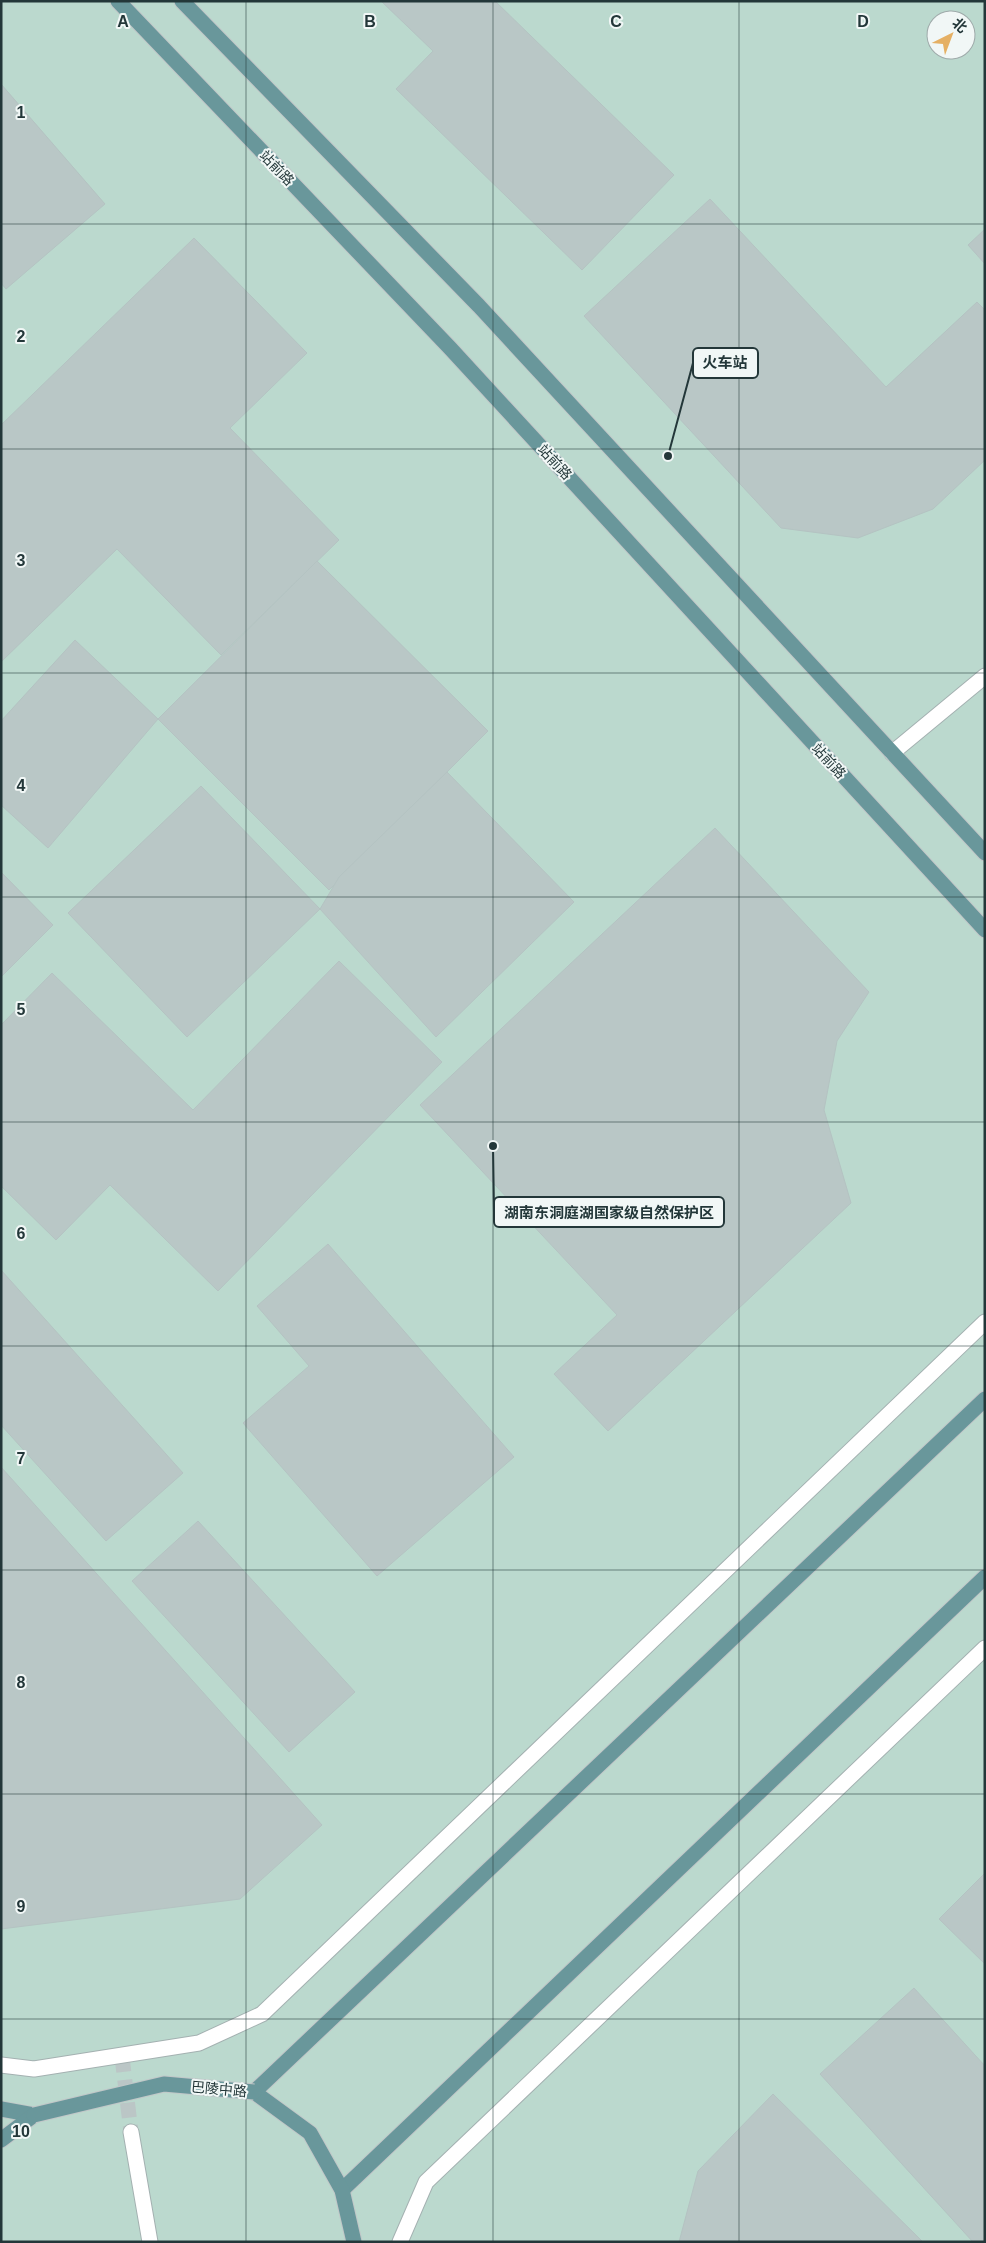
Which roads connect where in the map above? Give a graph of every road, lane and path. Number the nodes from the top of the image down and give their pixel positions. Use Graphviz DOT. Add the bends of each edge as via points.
graph roads {
  1 [pos="118,1"];
  2 [pos="182,1"];
  3 [pos="985,676"];
  4 [pos="892,753"];
  5 [pos="985,853"];
  6 [pos="985,930"];
  7 [pos="985,1322"];
  8 [pos="985,1399"];
  9 [pos="985,1577"];
  10 [pos="985,1648"];
  11 [pos="1,2065"];
  12 [pos="254,2092"];
  13 [pos="1,2109"];
  14 [pos="34,2115"];
  15 [pos="131,2132"];
  16 [pos="1,2140"];
  17 [pos="342,2190"];
  18 [pos="150,2242"];
  19 [pos="354,2242"];
  20 [pos="400,2242"];
  1 -- 6 [label="main road, 站前路" via="450,348"];
  2 -- 4 [label="main road" via="479,306"];
  3 -- 4 [label="street"];
  4 -- 5 [label="main road"];
  7 -- 11 [label="street" via="262,2014 199,2043 34,2069"];
  8 -- 12 [label="main road"];
  9 -- 17 [label="main road"];
  10 -- 20 [label="street" via="426,2182"];
  12 -- 14 [label="main road, 巴陵中路, bridge" via="164,2084"];
  12 -- 17 [label="main road, 巴陵中路" via="310,2133"];
  13 -- 14 [label="main road, 巴陵中路"];
  14 -- 16 [label="main road"];
  15 -- 18 [label="street"];
  17 -- 19 [label="main road, 巴陵中路"];
}
